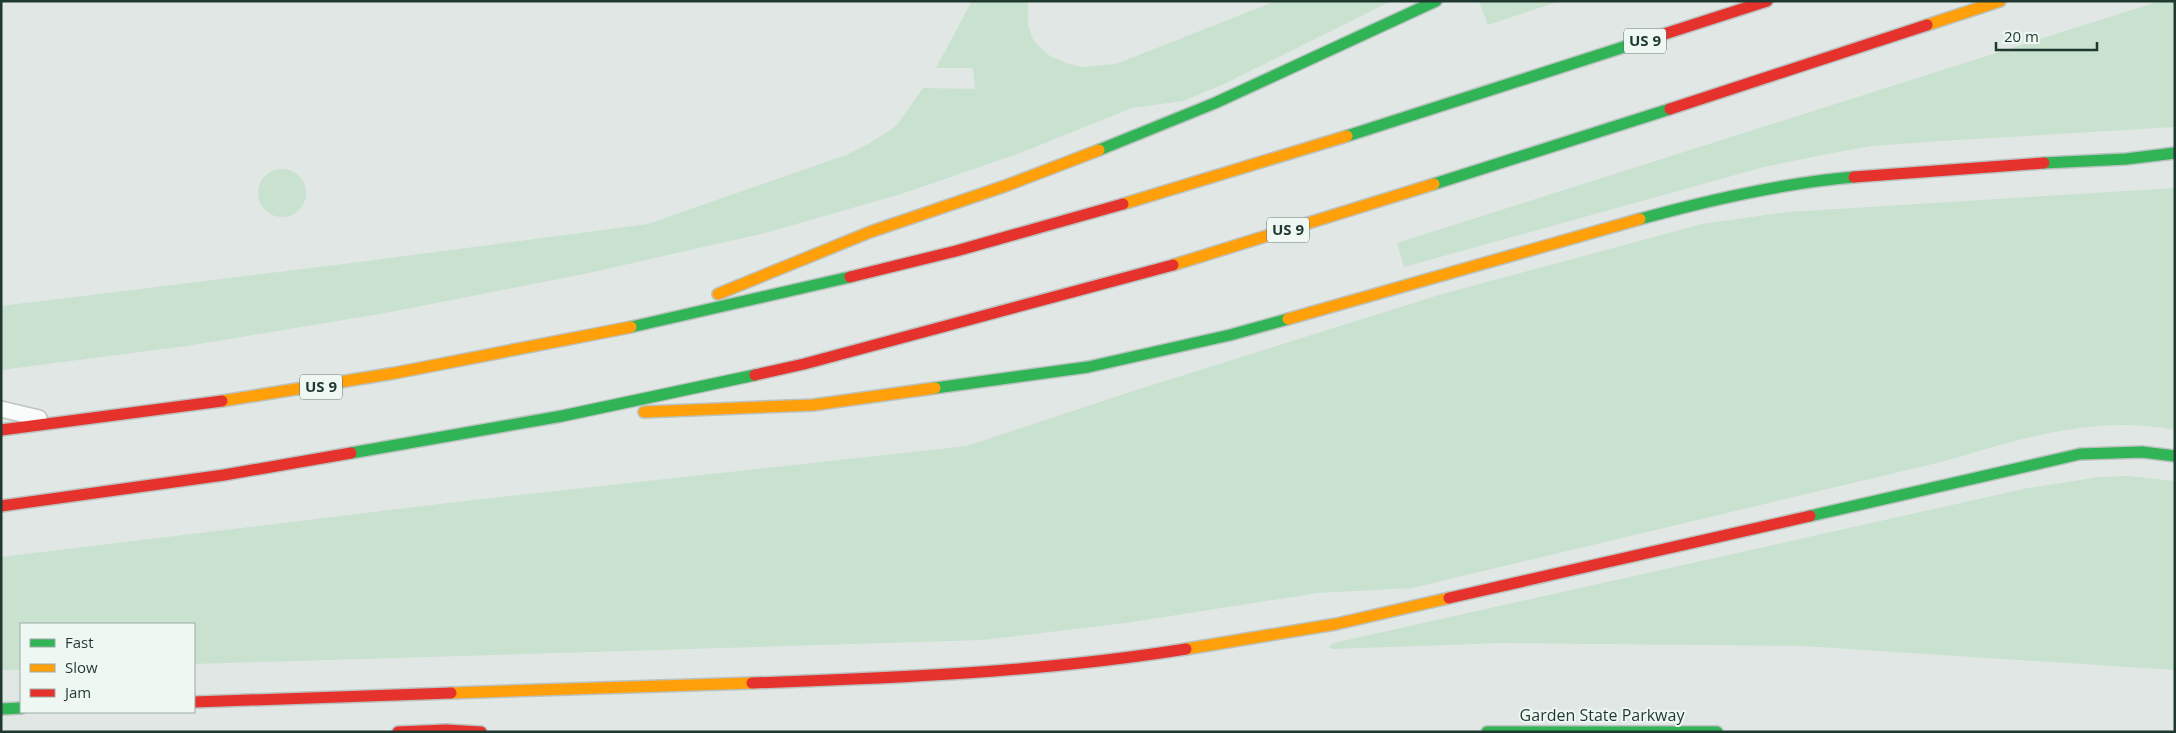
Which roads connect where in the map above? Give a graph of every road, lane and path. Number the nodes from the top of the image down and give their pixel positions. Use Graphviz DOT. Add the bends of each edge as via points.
graph roads {
  1 [pos="1436,1"];
  2 [pos="1767,1"];
  3 [pos="2000,1"];
  4 [pos="2175,153"];
  5 [pos="2126,160"];
  6 [pos="2175,166"];
  7 [pos="637,327"];
  8 [pos="1,409"];
  9 [pos="562,416"];
  10 [pos="67,424"];
  11 [pos="1,430"];
  12 [pos="2175,456"];
  13 [pos="1,506"];
  14 [pos="195,702"];
  15 [pos="20,708"];
  16 [pos="1,709"];
  17 [pos="1645,731"];
  18 [pos="398,732"];
  19 [pos="481,732"];
  20 [pos="1487,732"];
  21 [pos="1717,732"];
  1 -- 7 [label="highway" via="1142,134 870,232"];
  2 -- 7 [label="highway, US 9" via="1411,118 1191,184 981,244"];
  3 -- 9 [label="highway, US 9" via="1439,183 1161,269 804,364"];
  4 -- 5 [label="highway"];
  5 -- 6 [label="highway"];
  5 -- 9 [label="highway" via="1818,180 1732,197 1581,235 1230,335 1088,366 812,405"];
  7 -- 10 [label="highway, US 9" via="344,384"];
  8 -- 10 [label="lane"];
  9 -- 13 [label="highway, US 9" via="224,475"];
  10 -- 11 [label="highway, US 9"];
  12 -- 14 [label="highway" via="2110,452 2062,458 1345,622 1129,658 981,673 811,682"];
  15 -- 16 [label="highway"];
  17 -- 20 [label="highway, Garden State Parkway"];
  17 -- 21 [label="highway, Garden State Parkway"];
  18 -- 19 [label="highway"];
}
